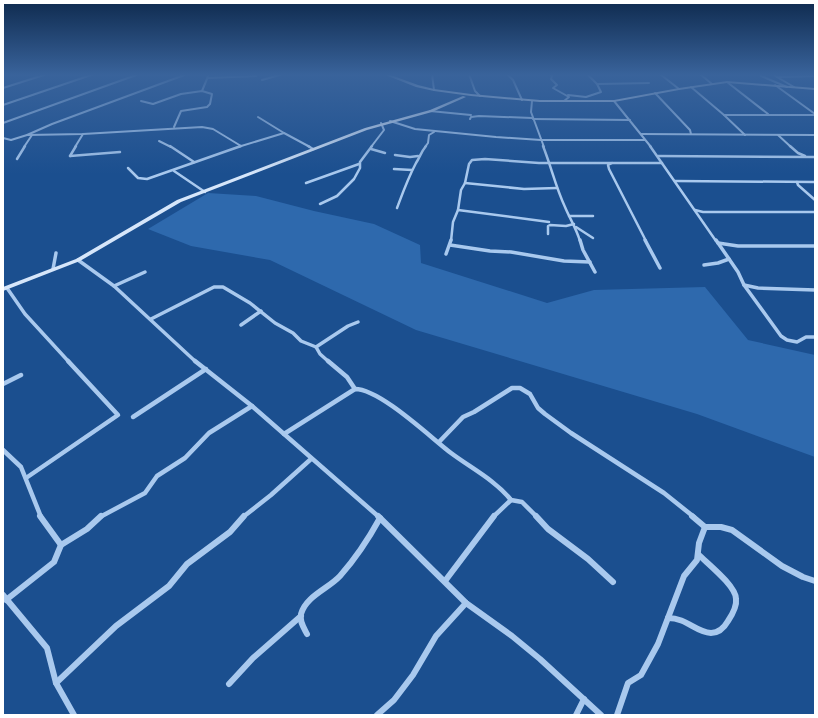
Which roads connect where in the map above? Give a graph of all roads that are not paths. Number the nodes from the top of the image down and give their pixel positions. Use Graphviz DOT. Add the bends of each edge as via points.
graph roads {
  1 [pos="46,108"];
  2 [pos="97,108"];
  3 [pos="205,108"];
  4 [pos="438,108"];
  5 [pos="531,108"];
  6 [pos="619,108"];
  7 [pos="669,108"];
  8 [pos="715,108"];
  9 [pos="759,108"];
  10 [pos="805,108"];
  11 [pos="430,111"];
  12 [pos="471,114"];
  13 [pos="724,115"];
  14 [pos="769,115"];
  15 [pos="815,115"];
  16 [pos="258,117"];
  17 [pos="533,118"];
  18 [pos="470,119"];
  19 [pos="630,120"];
  20 [pos="390,121"];
  21 [pos="3,123"];
  22 [pos="381,124"];
  23 [pos="174,127"];
  24 [pos="430,132"];
  25 [pos="284,133"];
  26 [pos="83,134"];
  27 [pos="641,134"];
  28 [pos="691,134"];
  29 [pos="27,135"];
  30 [pos="32,135"];
  31 [pos="745,135"];
  32 [pos="778,135"];
  33 [pos="815,135"];
  34 [pos="3,138"];
  35 [pos="11,140"];
  36 [pos="541,140"];
  37 [pos="645,140"];
  38 [pos="160,141"];
  39 [pos="3,143"];
  40 [pos="241,146"];
  41 [pos="314,149"];
  42 [pos="371,150"];
  43 [pos="120,152"];
  44 [pos="385,153"];
  45 [pos="395,156"];
  46 [pos="418,156"];
  47 [pos="658,156"];
  48 [pos="800,156"];
  49 [pos="815,157"];
  50 [pos="17,158"];
  51 [pos="194,162"];
  52 [pos="549,163"];
  53 [pos="612,163"];
  54 [pos="359,164"];
  55 [pos="662,164"];
  56 [pos="128,168"];
  57 [pos="394,169"];
  58 [pos="412,170"];
  59 [pos="174,171"];
  60 [pos="675,181"];
  61 [pos="465,182"];
  62 [pos="798,182"];
  63 [pos="815,182"];
  64 [pos="306,183"];
  65 [pos="557,188"];
  66 [pos="205,192"];
  67 [pos="815,200"];
  68 [pos="320,204"];
  69 [pos="397,208"];
  70 [pos="458,210"];
  71 [pos="694,210"];
  72 [pos="815,212"];
  73 [pos="569,216"];
  74 [pos="593,216"];
  75 [pos="549,222"];
  76 [pos="575,226"];
  77 [pos="548,234"];
  78 [pos="593,238"];
  79 [pos="718,243"];
  80 [pos="450,245"];
  81 [pos="815,246"];
  82 [pos="56,253"];
  83 [pos="446,254"];
  84 [pos="729,259"];
  85 [pos="78,260"];
  86 [pos="590,262"];
  87 [pos="704,264"];
  88 [pos="660,268"];
  89 [pos="53,269"];
  90 [pos="145,272"];
  91 [pos="595,272"];
  92 [pos="744,284"];
  93 [pos="114,286"];
  94 [pos="5,289"];
  95 [pos="815,290"];
  96 [pos="260,310"];
  97 [pos="151,319"];
  98 [pos="358,322"];
  99 [pos="241,325"];
  100 [pos="815,337"];
  101 [pos="316,347"];
  102 [pos="206,369"];
  103 [pos="21,375"];
  104 [pos="3,384"];
  105 [pos="355,389"];
  106 [pos="252,406"];
  107 [pos="133,418"];
  108 [pos="284,434"];
  109 [pos="439,442"];
  110 [pos="3,450"];
  111 [pos="312,459"];
  112 [pos="26,478"];
  113 [pos="511,500"];
  114 [pos="380,518"];
  115 [pos="705,527"];
  116 [pos="61,545"];
  117 [pos="699,555"];
  118 [pos="815,581"];
  119 [pos="445,582"];
  120 [pos="613,582"];
  121 [pos="5,598"];
  122 [pos="466,603"];
  123 [pos="301,616"];
  124 [pos="668,618"];
  125 [pos="307,634"];
  126 [pos="56,683"];
  127 [pos="229,684"];
  128 [pos="584,699"];
  129 [pos="74,715"];
  130 [pos="377,715"];
  131 [pos="576,715"];
  132 [pos="602,715"];
  133 [pos="617,715"];
  1 -- 21 [label="street"];
  2 -- 29 [label="street"];
  3 -- 23 [label="street" via="181,111"];
  4 -- 11 [label="street"];
  5 -- 17 [label="street"];
  6 -- 19 [label="street"];
  7 -- 28 [label="street"];
  8 -- 13 [label="street"];
  9 -- 14 [label="street"];
  10 -- 15 [label="street"];
  11 -- 12 [label="street"];
  11 -- 20 [label="street"];
  13 -- 14 [label="street"];
  13 -- 31 [label="street"];
  14 -- 15 [label="street"];
  16 -- 25 [label="street"];
  17 -- 18 [label="street" via="479,116"];
  17 -- 19 [label="street"];
  17 -- 36 [label="street"];
  19 -- 27 [label="street"];
  20 -- 22 [label="street"];
  20 -- 24 [label="street"];
  22 -- 41 [label="street"];
  22 -- 42 [label="street" via="384,130"];
  23 -- 26 [label="street"];
  23 -- 40 [label="street" via="208,128"];
  24 -- 36 [label="street"];
  24 -- 46 [label="street" via="428,143"];
  25 -- 40 [label="street"];
  25 -- 41 [label="street"];
  26 -- 30 [label="street"];
  26 -- 43 [label="street" via="70,156"];
  27 -- 28 [label="street"];
  27 -- 37 [label="street"];
  28 -- 31 [label="street"];
  29 -- 30 [label="street"];
  29 -- 35 [label="street"];
  30 -- 50 [label="street"];
  31 -- 32 [label="street"];
  32 -- 33 [label="street"];
  32 -- 48 [label="street"];
  34 -- 35 [label="street"];
  35 -- 39 [label="street"];
  36 -- 37 [label="street"];
  36 -- 52 [label="street"];
  37 -- 47 [label="street"];
  38 -- 51 [label="street"];
  40 -- 51 [label="street"];
  41 -- 66 [label="street"];
  42 -- 44 [label="street"];
  42 -- 54 [label="street"];
  45 -- 46 [label="street"];
  46 -- 58 [label="street"];
  47 -- 48 [label="street"];
  47 -- 55 [label="street"];
  48 -- 49 [label="street"];
  51 -- 59 [label="street"];
  52 -- 53 [label="street"];
  52 -- 61 [label="street" via="476,159 469,164"];
  52 -- 65 [label="street"];
  53 -- 55 [label="street"];
  53 -- 88 [label="street" via="608,165 609,169"];
  54 -- 64 [label="street"];
  54 -- 68 [label="street" via="360,168 354,179 339,194"];
  55 -- 60 [label="street"];
  56 -- 59 [label="street" via="138,178 144,179"];
  57 -- 58 [label="street"];
  58 -- 69 [label="street"];
  59 -- 66 [label="street"];
  60 -- 62 [label="street"];
  60 -- 71 [label="street"];
  61 -- 65 [label="street" via="524,189"];
  61 -- 70 [label="street"];
  62 -- 63 [label="street"];
  62 -- 67 [label="street" via="798,185"];
  65 -- 73 [label="street"];
  66 -- 85 [label="street" via="179,201"];
  70 -- 75 [label="street"];
  70 -- 80 [label="street" via="453,222"];
  71 -- 72 [label="street"];
  71 -- 79 [label="street"];
  73 -- 74 [label="street"];
  73 -- 76 [label="street"];
  76 -- 77 [label="street" via="550,225"];
  76 -- 78 [label="street"];
  76 -- 86 [label="street"];
  79 -- 81 [label="street" via="738,246"];
  79 -- 84 [label="street"];
  80 -- 83 [label="street"];
  80 -- 86 [label="street" via="564,261"];
  82 -- 89 [label="street"];
  84 -- 87 [label="street" via="718,264"];
  84 -- 92 [label="street"];
  85 -- 89 [label="street"];
  85 -- 93 [label="street"];
  86 -- 91 [label="street"];
  89 -- 94 [label="street"];
  90 -- 93 [label="street"];
  92 -- 95 [label="street" via="758,288"];
  92 -- 100 [label="street" via="784,339 797,342 806,337"];
  93 -- 97 [label="street"];
  94 -- 112 [label="street" via="118,415"];
  96 -- 97 [label="street" via="219,286"];
  96 -- 99 [label="street"];
  96 -- 101 [label="street" via="271,320 293,332 301,341"];
  97 -- 102 [label="street"];
  98 -- 101 [label="street"];
  101 -- 105 [label="street" via="320,354 347,377"];
  102 -- 106 [label="street"];
  102 -- 107 [label="street"];
  103 -- 104 [label="street"];
  105 -- 108 [label="street"];
  105 -- 109 [label="street" via="371,393"];
  106 -- 108 [label="street"];
  106 -- 116 [label="street" via="209,433 185,458 157,476 145,493 104,514"];
  108 -- 111 [label="street"];
  109 -- 113 [label="street" via="502,489"];
  109 -- 115 [label="street" via="463,417 512,388 520,388 530,394 538,408 550,418 664,494"];
  110 -- 112 [label="street" via="21,467"];
  111 -- 114 [label="street"];
  111 -- 126 [label="street" via="242,518 230,532 187,564 169,586 116,626"];
  112 -- 116 [label="street" via="38,514"];
  113 -- 119 [label="street" via="497,511"];
  113 -- 120 [label="street" via="522,502 548,529 588,559"];
  114 -- 119 [label="street"];
  114 -- 123 [label="street" via="356,556 338,577 311,600"];
  115 -- 117 [label="street" via="699,543"];
  115 -- 118 [label="street" via="732,530 785,569 802,578"];
  116 -- 121 [label="street" via="54,562"];
  117 -- 124 [label="street" via="684,576"];
  117 -- 124 [label="street" via="734,590 738,597 736,606 726,626 715,633 695,628 679,619"];
  119 -- 122 [label="street"];
  121 -- 126 [label="street" via="47,648"];
  122 -- 128 [label="street" via="512,636"];
  122 -- 130 [label="street" via="436,636 404,688"];
  123 -- 125 [label="street"];
  123 -- 127 [label="street" via="253,658"];
  124 -- 133 [label="street" via="642,675 628,683"];
  126 -- 129 [label="street"];
  128 -- 131 [label="street"];
  128 -- 132 [label="street"];
}
